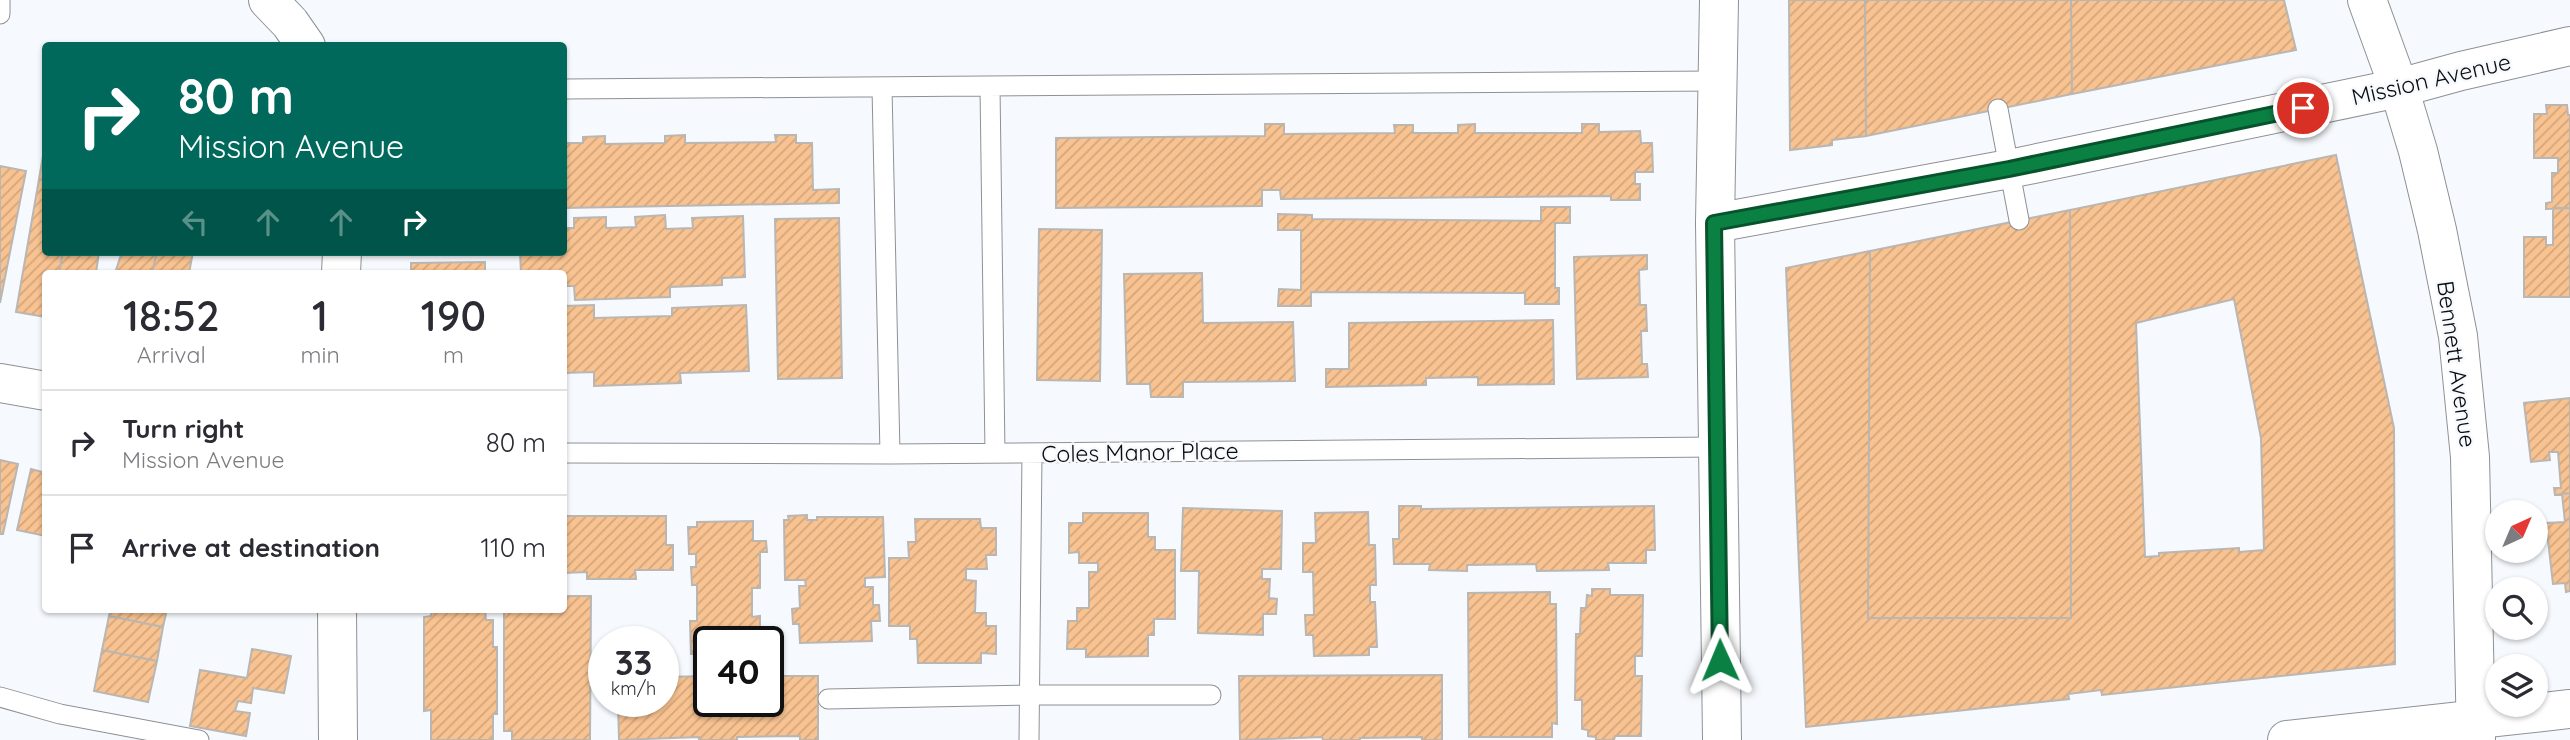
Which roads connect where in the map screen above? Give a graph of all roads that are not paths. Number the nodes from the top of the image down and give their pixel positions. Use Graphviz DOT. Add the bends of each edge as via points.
graph roads {
  1 [pos="0,0"];
  2 [pos="268,0"];
  3 [pos="1719,0"];
  4 [pos="2367,0"];
  5 [pos="0,14"];
  6 [pos="303,42"];
  7 [pos="2570,46"];
  8 [pos="1717,81"];
  9 [pos="990,87"];
  10 [pos="882,88"];
  11 [pos="2399,88"];
  12 [pos="567,89"];
  13 [pos="1998,109"];
  14 [pos="2009,169"];
  15 [pos="2019,220"];
  16 [pos="1714,223"];
  17 [pos="0,383"];
  18 [pos="42,390"];
  19 [pos="1716,447"];
  20 [pos="567,453"];
  21 [pos="995,453"];
  22 [pos="1032,453"];
  23 [pos="890,454"];
  24 [pos="337,613"];
  25 [pos="1029,695"];
  26 [pos="1211,695"];
  27 [pos="0,697"];
  28 [pos="828,699"];
  29 [pos="2570,709"];
  30 [pos="2476,730"];
  31 [pos="199,740"];
  32 [pos="338,740"];
  33 [pos="1029,740"];
  34 [pos="1722,740"];
  35 [pos="2287,740"];
  1 -- 5 [label="lane"];
  2 -- 6 [label="street"];
  3 -- 8 [label="street"];
  4 -- 11 [label="street, Bennett Avenue"];
  7 -- 11 [label="street, Mission Avenue"];
  8 -- 9 [label="lane"];
  8 -- 16 [label="street"];
  9 -- 10 [label="lane"];
  9 -- 21 [label="lane"];
  10 -- 12 [label="lane"];
  10 -- 23 [label="lane"];
  11 -- 14 [label="street, Mission Avenue"];
  11 -- 30 [label="street, Bennett Avenue" via="2437,230 2458,336 2470,457"];
  13 -- 14 [label="lane"];
  14 -- 15 [label="lane"];
  14 -- 16 [label="street, Mission Avenue"];
  16 -- 19 [label="street"];
  17 -- 18 [label="street"];
  19 -- 22 [label="lane, Coles Manor Place"];
  19 -- 34 [label="street"];
  20 -- 23 [label="lane, Coles Manor Place"];
  21 -- 22 [label="lane, Coles Manor Place"];
  21 -- 23 [label="lane, Coles Manor Place"];
  22 -- 25 [label="lane"];
  24 -- 32 [label="street"];
  25 -- 26 [label="lane"];
  25 -- 28 [label="lane"];
  25 -- 33 [label="lane"];
  27 -- 31 [label="lane" via="60,714"];
  29 -- 30 [label="street"];
  30 -- 35 [label="street"];
}
